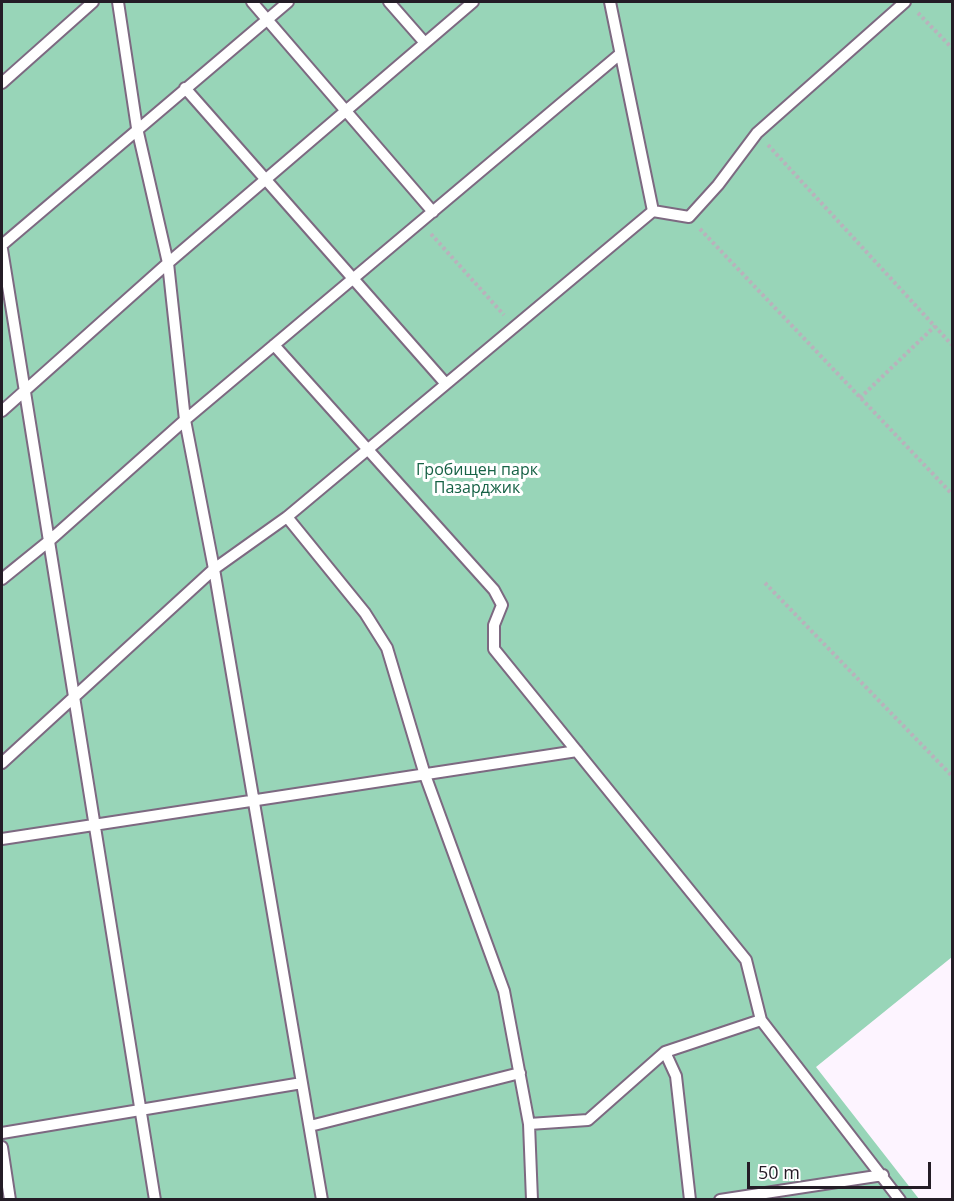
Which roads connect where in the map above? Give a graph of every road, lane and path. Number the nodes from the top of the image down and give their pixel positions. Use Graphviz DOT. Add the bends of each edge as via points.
graph roads {
  1 [pos="93,2"];
  2 [pos="118,2"];
  3 [pos="252,2"];
  4 [pos="288,2"];
  5 [pos="389,2"];
  6 [pos="473,2"];
  7 [pos="609,2"];
  8 [pos="905,2"];
  9 [pos="914,9"];
  10 [pos="267,19"];
  11 [pos="425,43"];
  12 [pos="952,48"];
  13 [pos="620,54"];
  14 [pos="2,83"];
  15 [pos="185,88"];
  16 [pos="346,111"];
  17 [pos="137,128"];
  18 [pos="757,133"];
  19 [pos="266,179"];
  20 [pos="653,211"];
  21 [pos="433,212"];
  22 [pos="689,217"];
  23 [pos="421,222"];
  24 [pos="2,247"];
  25 [pos="168,263"];
  26 [pos="353,279"];
  27 [pos="935,326"];
  28 [pos="514,327"];
  29 [pos="274,345"];
  30 [pos="952,345"];
  31 [pos="446,384"];
  32 [pos="25,392"];
  33 [pos="860,398"];
  34 [pos="2,411"];
  35 [pos="185,420"];
  36 [pos="369,449"];
  37 [pos="952,495"];
  38 [pos="287,517"];
  39 [pos="49,541"];
  40 [pos="214,569"];
  41 [pos="2,579"];
  42 [pos="765,583"];
  43 [pos="74,697"];
  44 [pos="577,751"];
  45 [pos="2,763"];
  46 [pos="424,775"];
  47 [pos="952,776"];
  48 [pos="254,801"];
  49 [pos="95,825"];
  50 [pos="2,839"];
  51 [pos="761,1020"];
  52 [pos="665,1052"];
  53 [pos="520,1073"];
  54 [pos="302,1083"];
  55 [pos="141,1110"];
  56 [pos="529,1124"];
  57 [pos="309,1126"];
  58 [pos="2,1133"];
  59 [pos="2,1147"];
  60 [pos="883,1174"];
  61 [pos="10,1200"];
  62 [pos="155,1200"];
  63 [pos="322,1200"];
  64 [pos="532,1200"];
  65 [pos="690,1200"];
  66 [pos="720,1200"];
  67 [pos="900,1200"];
  1 -- 14 [label="lane"];
  2 -- 17 [label="lane"];
  3 -- 10 [label="lane"];
  4 -- 10 [label="lane"];
  5 -- 11 [label="lane"];
  6 -- 11 [label="lane"];
  7 -- 13 [label="lane"];
  8 -- 18 [label="lane"];
  9 -- 12 [label="path"];
  10 -- 15 [label="lane"];
  10 -- 16 [label="lane"];
  11 -- 16 [label="lane"];
  13 -- 20 [label="lane"];
  13 -- 21 [label="lane"];
  15 -- 17 [label="lane"];
  15 -- 19 [label="lane"];
  16 -- 19 [label="lane"];
  16 -- 21 [label="lane"];
  17 -- 24 [label="lane"];
  17 -- 25 [label="lane"];
  18 -- 22 [label="lane"];
  18 -- 27 [label="path"];
  19 -- 25 [label="lane"];
  19 -- 26 [label="lane"];
  20 -- 22 [label="lane"];
  20 -- 28 [label="lane"];
  21 -- 23 [label="lane"];
  22 -- 33 [label="path"];
  23 -- 26 [label="lane"];
  23 -- 28 [label="path"];
  24 -- 32 [label="lane"];
  25 -- 32 [label="lane"];
  25 -- 35 [label="lane"];
  26 -- 29 [label="lane"];
  26 -- 31 [label="lane"];
  27 -- 30 [label="path"];
  27 -- 33 [label="path"];
  28 -- 31 [label="lane"];
  29 -- 35 [label="lane"];
  29 -- 36 [label="lane"];
  31 -- 36 [label="lane"];
  32 -- 34 [label="lane"];
  32 -- 39 [label="lane"];
  33 -- 37 [label="path"];
  35 -- 39 [label="lane"];
  35 -- 40 [label="lane"];
  36 -- 38 [label="lane"];
  36 -- 44 [label="lane" via="494,590 502,605 494,625 494,649"];
  38 -- 40 [label="lane"];
  38 -- 46 [label="lane" via="365,613 387,648"];
  39 -- 41 [label="lane"];
  39 -- 43 [label="lane"];
  40 -- 43 [label="lane"];
  40 -- 48 [label="lane"];
  42 -- 47 [label="path"];
  43 -- 45 [label="lane"];
  43 -- 49 [label="lane"];
  44 -- 46 [label="lane"];
  44 -- 51 [label="lane" via="746,960"];
  46 -- 48 [label="lane"];
  46 -- 53 [label="lane" via="504,991"];
  48 -- 49 [label="lane"];
  48 -- 54 [label="lane"];
  49 -- 50 [label="lane"];
  49 -- 55 [label="lane"];
  51 -- 52 [label="lane"];
  51 -- 60 [label="lane"];
  52 -- 56 [label="lane" via="588,1120"];
  52 -- 65 [label="lane" via="676,1076"];
  53 -- 56 [label="lane"];
  53 -- 57 [label="lane"];
  54 -- 55 [label="lane"];
  54 -- 57 [label="lane"];
  55 -- 58 [label="lane"];
  55 -- 62 [label="lane"];
  56 -- 64 [label="lane"];
  57 -- 63 [label="lane"];
  59 -- 61 [label="lane"];
  60 -- 66 [label="lane"];
  60 -- 67 [label="lane"];
}
